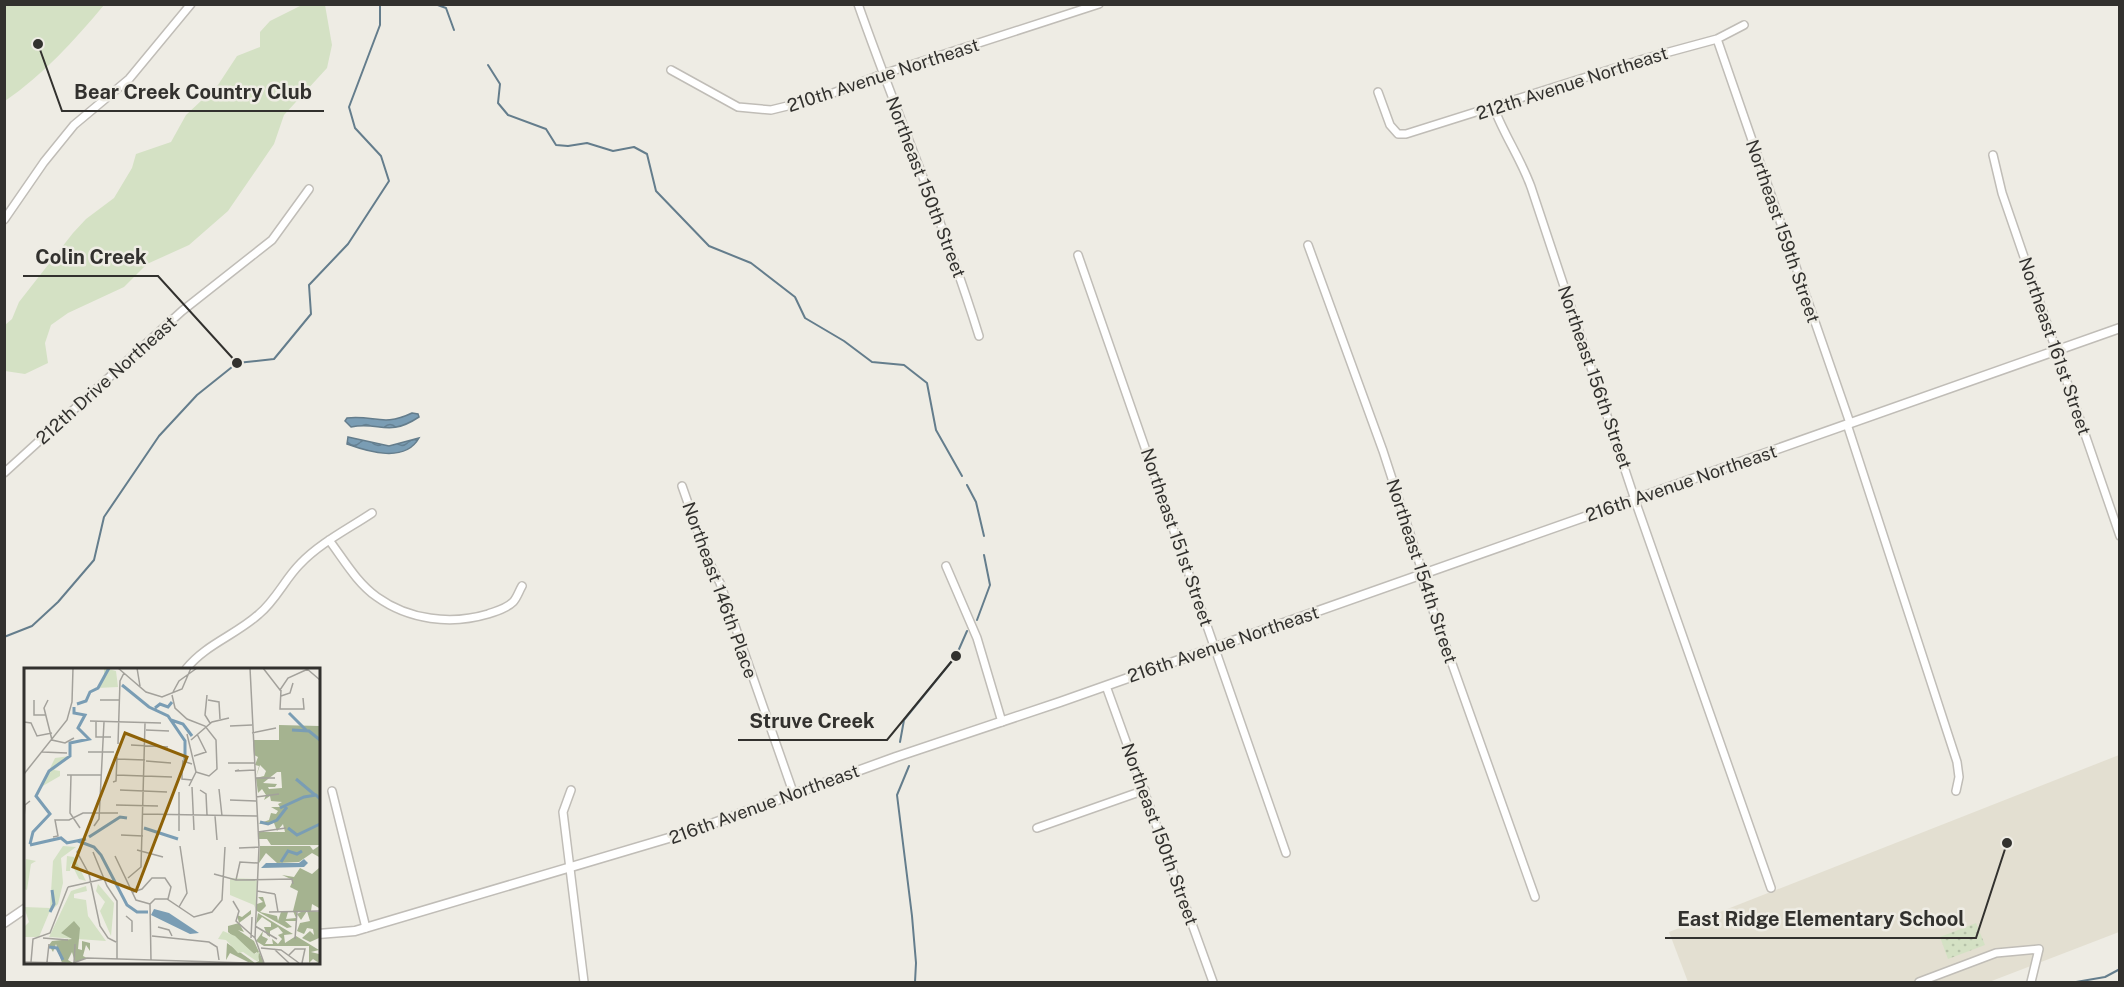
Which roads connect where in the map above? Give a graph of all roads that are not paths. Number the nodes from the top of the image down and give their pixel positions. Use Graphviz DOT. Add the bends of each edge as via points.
graph roads {
  1 [pos="191,4"];
  2 [pos="858,4"];
  3 [pos="1100,4"];
  4 [pos="1744,25"];
  5 [pos="1717,39"];
  6 [pos="671,70"];
  7 [pos="883,74"];
  8 [pos="1378,92"];
  9 [pos="1494,108"];
  10 [pos="1993,155"];
  11 [pos="309,189"];
  12 [pos="4,220"];
  13 [pos="1308,245"];
  14 [pos="1078,255"];
  15 [pos="2120,328"];
  16 [pos="979,336"];
  17 [pos="2056,350"];
  18 [pos="1848,424"];
  19 [pos="4,472"];
  20 [pos="682,486"];
  21 [pos="1636,499"];
  22 [pos="372,513"];
  23 [pos="2120,536"];
  24 [pos="329,540"];
  25 [pos="945,566"];
  26 [pos="1423,574"];
  27 [pos="522,586"];
  28 [pos="1214,648"];
  29 [pos="187,668"];
  30 [pos="1106,686"];
  31 [pos="1002,722"];
  32 [pos="571,790"];
  33 [pos="1145,790"];
  34 [pos="332,791"];
  35 [pos="1956,791"];
  36 [pos="794,795"];
  37 [pos="1037,828"];
  38 [pos="1286,853"];
  39 [pos="570,868"];
  40 [pos="1771,888"];
  41 [pos="1535,897"];
  42 [pos="24,909"];
  43 [pos="4,923"];
  44 [pos="366,928"];
  45 [pos="320,933"];
  46 [pos="584,982"];
  47 [pos="1213,982"];
  48 [pos="1919,982"];
  49 [pos="2031,982"];
  1 -- 12 [label="street" via="129,79 74,126"];
  2 -- 7 [label="street, Northeast 150th Street"];
  3 -- 7 [label="street, 210th Avenue Northeast"];
  4 -- 5 [label="street, 212th Avenue Northeast"];
  5 -- 9 [label="street, 212th Avenue Northeast"];
  5 -- 18 [label="street, Northeast 159th Street"];
  6 -- 7 [label="street, 210th Avenue Northeast" via="738,107 771,110 820,98"];
  7 -- 16 [label="street, Northeast 150th Street" via="954,255"];
  8 -- 9 [label="street, 212th Avenue Northeast" via="1390,125 1398,134"];
  9 -- 21 [label="street, Northeast 156th Street" via="1531,187"];
  10 -- 17 [label="street, Northeast 161st Street" via="2002,193"];
  11 -- 19 [label="street, 212th Drive Northeast" via="272,240 182,311"];
  13 -- 26 [label="street, Northeast 154th Street"];
  14 -- 28 [label="street, Northeast 151st Street"];
  15 -- 17 [label="street, 216th Avenue Northeast"];
  17 -- 18 [label="street, 216th Avenue Northeast"];
  17 -- 23 [label="street, Northeast 161st Street"];
  18 -- 21 [label="street, 216th Avenue Northeast"];
  18 -- 35 [label="street, Northeast 159th Street" via="1957,762"];
  20 -- 36 [label="street, Northeast 146th Place"];
  21 -- 26 [label="street, 216th Avenue Northeast"];
  21 -- 40 [label="street, Northeast 156th Street"];
  22 -- 24 [label="street"];
  24 -- 27 [label="street" via="358,580 377,597 407,613 441,620 475,618 513,602"];
  24 -- 29 [label="street" via="300,564 261,612 238,631 206,648"];
  25 -- 31 [label="street" via="977,638"];
  26 -- 28 [label="street, 216th Avenue Northeast"];
  26 -- 41 [label="street, Northeast 154th Street"];
  28 -- 30 [label="street, 216th Avenue Northeast"];
  28 -- 38 [label="street, Northeast 151st Street"];
  30 -- 31 [label="street, 216th Avenue Northeast"];
  30 -- 33 [label="street, Northeast 150th Street"];
  31 -- 36 [label="street, 216th Avenue Northeast"];
  32 -- 39 [label="street" via="563,812"];
  33 -- 37 [label="street"];
  33 -- 47 [label="street, Northeast 150th Street"];
  34 -- 44 [label="street"];
  36 -- 39 [label="street, 216th Avenue Northeast"];
  39 -- 44 [label="street, 216th Avenue Northeast"];
  39 -- 46 [label="street"];
  42 -- 43 [label="street"];
  44 -- 45 [label="street, 216th Avenue Northeast"];
  48 -- 49 [label="street" via="1996,953 2039,950"];
}
